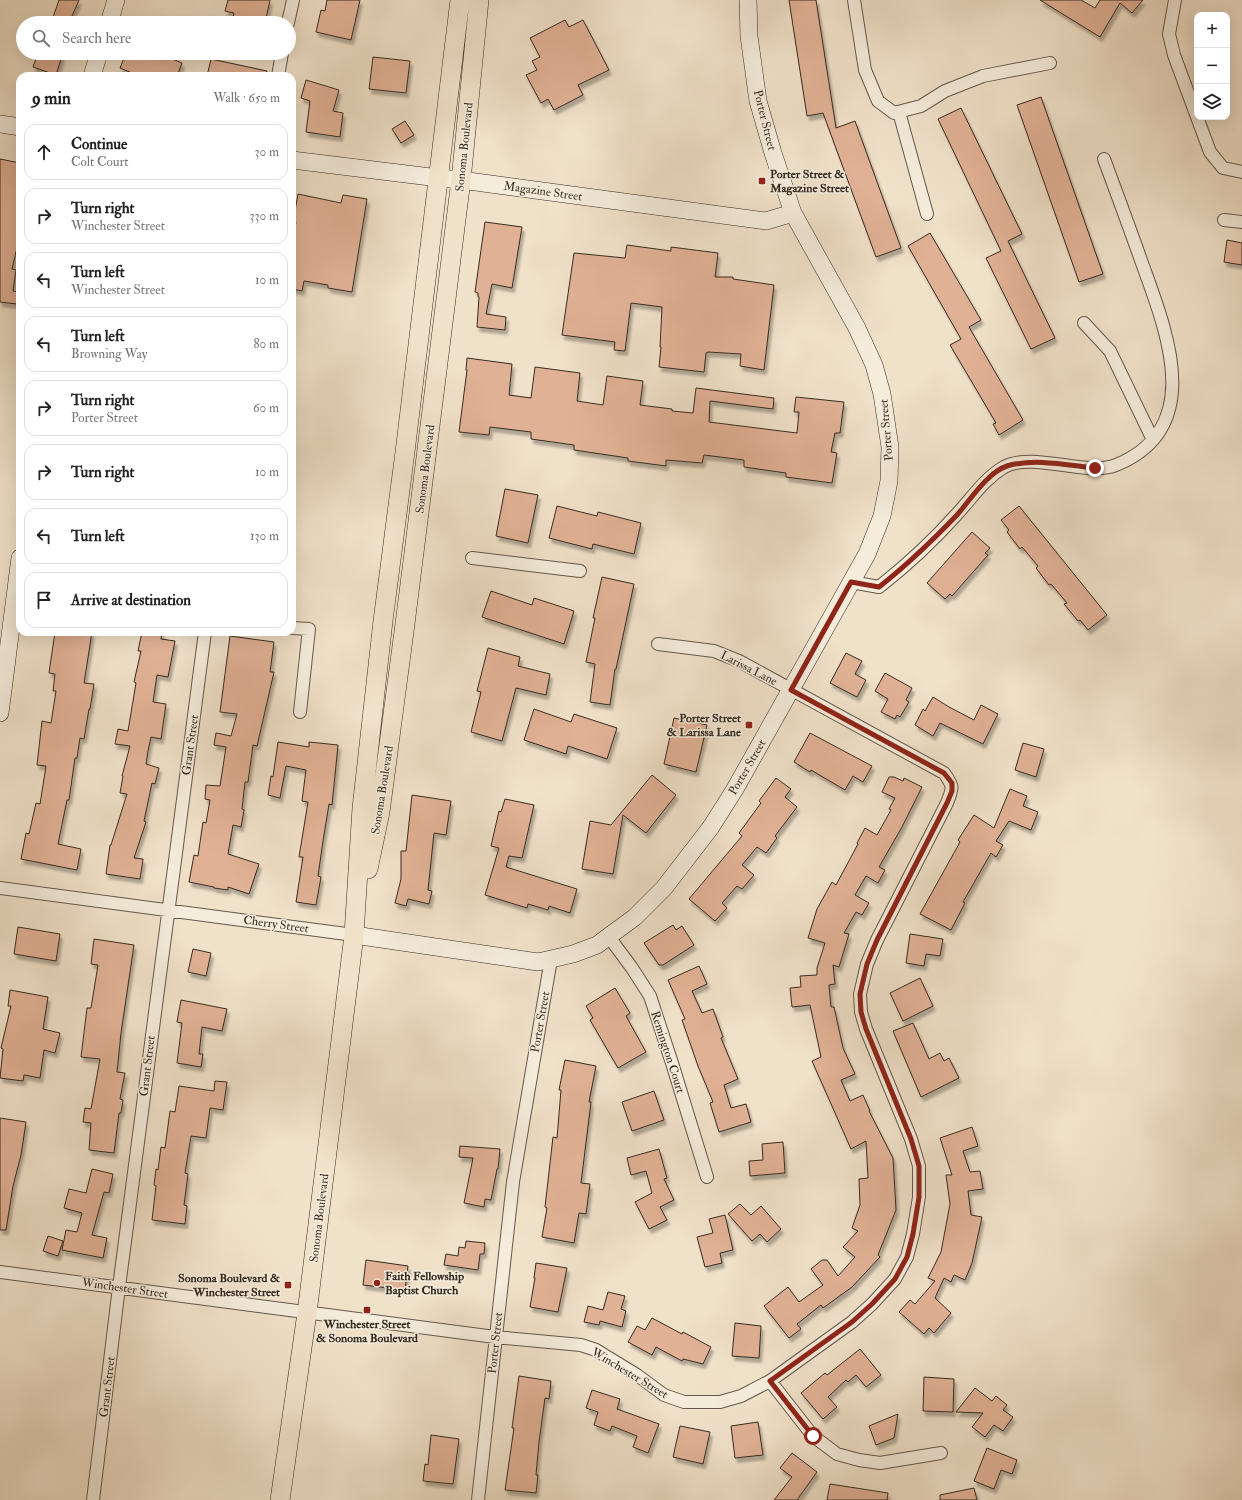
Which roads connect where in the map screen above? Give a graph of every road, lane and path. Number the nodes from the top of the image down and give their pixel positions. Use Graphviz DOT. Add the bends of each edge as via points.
graph roads {
  1 [pos="116,0"];
  2 [pos="293,0"];
  3 [pos="460,0"];
  4 [pos="479,0"];
  5 [pos="748,0"];
  6 [pos="854,0"];
  7 [pos="1175,0"];
  8 [pos="111,16"];
  9 [pos="290,16"];
  10 [pos="97,60"];
  11 [pos="281,60"];
  12 [pos="1050,63"];
  13 [pos="93,72"];
  14 [pos="279,72"];
  15 [pos="899,112"];
  16 [pos="0,124"];
  17 [pos="16,126"];
  18 [pos="1104,159"];
  19 [pos="296,160"];
  20 [pos="1242,172"];
  21 [pos="439,178"];
  22 [pos="461,180"];
  23 [pos="793,213"];
  24 [pos="927,214"];
  25 [pos="1224,220"];
  26 [pos="1242,222"];
  27 [pos="1084,323"];
  28 [pos="1153,440"];
  29 [pos="472,558"];
  30 [pos="580,571"];
  31 [pos="851,582"];
  32 [pos="16,589"];
  33 [pos="296,628"];
  34 [pos="204,636"];
  35 [pos="658,644"];
  36 [pos="791,690"];
  37 [pos="300,712"];
  38 [pos="0,713"];
  39 [pos="944,773"];
  40 [pos="0,888"];
  41 [pos="168,910"];
  42 [pos="354,935"];
  43 [pos="609,937"];
  44 [pos="551,959"];
  45 [pos="707,1177"];
  46 [pos="0,1272"];
  47 [pos="119,1286"];
  48 [pos="307,1313"];
  49 [pos="495,1337"];
  50 [pos="770,1381"];
  51 [pos="941,1452"];
  52 [pos="93,1500"];
  53 [pos="280,1500"];
  54 [pos="478,1500"];
  1 -- 8 [label="street"];
  2 -- 9 [label="street"];
  3 -- 21 [label="main road, Sonoma Boulevard"];
  4 -- 22 [label="main road, Sonoma Boulevard"];
  5 -- 23 [label="street, Porter Street" via="749,36 758,101"];
  6 -- 15 [label="street" via="865,70 878,101 894,113"];
  7 -- 20 [label="street" via="1169,34 1210,152 1223,168"];
  10 -- 13 [label="street"];
  11 -- 14 [label="street"];
  12 -- 15 [label="street" via="983,76 945,91 921,106"];
  15 -- 24 [label="street"];
  16 -- 17 [label="street"];
  18 -- 28 [label="street" via="1162,317 1172,358 1173,394 1165,422"];
  19 -- 21 [label="street, Magazine Street"];
  21 -- 22 [label="street, Magazine Street"];
  21 -- 42 [label="main road, Sonoma Boulevard" via="366,769"];
  22 -- 23 [label="street, Magazine Street" via="766,221"];
  22 -- 42 [label="main road, Sonoma Boulevard" via="380,812"];
  23 -- 31 [label="street, Porter Street" via="857,328 874,365 882,394 890,447 888,481 882,516 867,554"];
  25 -- 26 [label="street"];
  27 -- 28 [label="street" via="1110,351"];
  28 -- 31 [label="street" via="1140,454 1115,466 1095,468 1021,463 1005,467 986,480 906,566 879,587"];
  29 -- 30 [label="street"];
  31 -- 36 [label="street, Porter Street"];
  32 -- 38 [label="street"];
  33 -- 37 [label="street" via="309,629"];
  34 -- 41 [label="street, Grant Street"];
  35 -- 36 [label="street, Larissa Lane" via="714,651 739,661"];
  36 -- 39 [label="street, Larissa Lane"];
  36 -- 43 [label="street, Porter Street" via="711,827 664,888 635,917"];
  39 -- 50 [label="street, Winchester Street" via="952,783 952,791 877,940 867,964 860,994 861,1012 866,1029 911,1139 919,1166 919,1197 907,1257 895,1279 862,1313"];
  40 -- 41 [label="street, Cherry Street"];
  41 -- 42 [label="street, Cherry Street"];
  41 -- 47 [label="street, Grant Street"];
  42 -- 44 [label="street, Cherry Street" via="538,962"];
  42 -- 48 [label="main road, Sonoma Boulevard"];
  43 -- 44 [label="street, Porter Street" via="597,945"];
  43 -- 45 [label="street, Remington Court" via="650,996"];
  44 -- 49 [label="street, Porter Street" via="513,1182"];
  46 -- 47 [label="street, Winchester Street"];
  47 -- 48 [label="street, Winchester Street"];
  47 -- 52 [label="street, Grant Street"];
  48 -- 49 [label="street, Winchester Street"];
  48 -- 53 [label="main road, Sonoma Boulevard"];
  49 -- 50 [label="street, Winchester Street" via="581,1345 596,1350 664,1395 684,1402 720,1402 741,1396"];
  49 -- 54 [label="street, Porter Street"];
  50 -- 51 [label="street" via="813,1436 837,1454 880,1463"];
}
